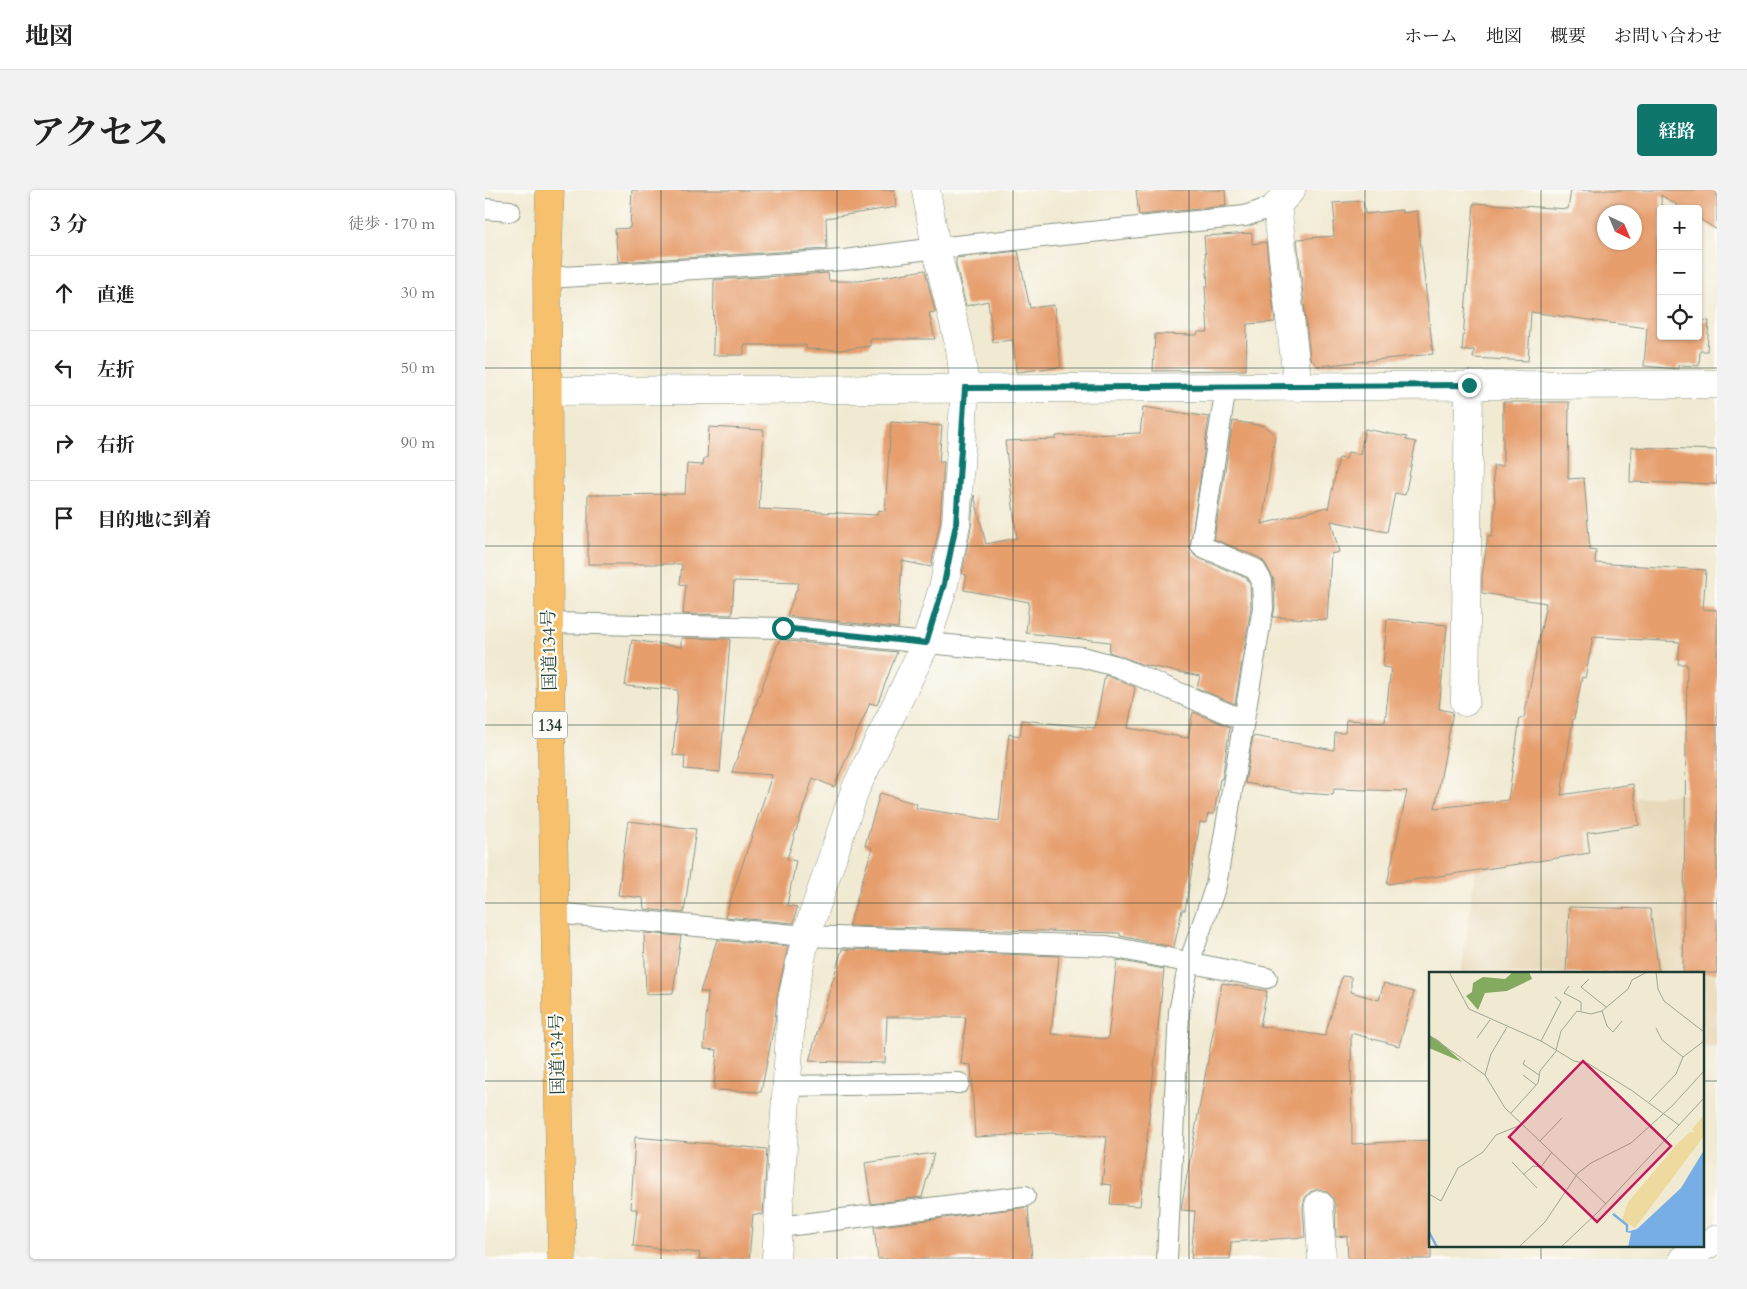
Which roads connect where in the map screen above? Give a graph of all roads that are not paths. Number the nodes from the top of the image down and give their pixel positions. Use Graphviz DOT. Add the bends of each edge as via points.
graph roads {
  1 [pos="550,190"];
  2 [pos="926,190"];
  3 [pos="1284,197"];
  4 [pos="485,209"];
  5 [pos="510,211"];
  6 [pos="936,248"];
  7 [pos="547,278"];
  8 [pos="1715,377"];
  9 [pos="1469,385"];
  10 [pos="1226,387"];
  11 [pos="1298,387"];
  12 [pos="965,388"];
  13 [pos="548,391"];
  14 [pos="549,623"];
  15 [pos="926,643"];
  16 [pos="1465,702"];
  17 [pos="1243,720"];
  18 [pos="554,912"];
  19 [pos="807,936"];
  20 [pos="1189,963"];
  21 [pos="1267,978"];
  22 [pos="959,1083"];
  23 [pos="788,1086"];
  24 [pos="1025,1196"];
  25 [pos="1319,1205"];
  26 [pos="779,1227"];
  27 [pos="1717,1240"];
  28 [pos="562,1259"];
  29 [pos="776,1259"];
  30 [pos="1167,1259"];
  31 [pos="1322,1259"];
  32 [pos="1683,1259"];
  1 -- 7 [label="highway, 国道134号 / 134"];
  2 -- 6 [label="street"];
  3 -- 6 [label="lane" via="1245,216"];
  3 -- 11 [label="street"];
  4 -- 5 [label="lane"];
  6 -- 7 [label="lane" via="844,260"];
  6 -- 12 [label="street" via="960,348"];
  7 -- 13 [label="highway, 国道134号 / 134"];
  8 -- 9 [label="street"];
  9 -- 11 [label="street"];
  9 -- 16 [label="street"];
  10 -- 11 [label="street"];
  10 -- 12 [label="street"];
  10 -- 17 [label="lane" via="1201,546 1255,569 1262,581 1263,608"];
  12 -- 13 [label="street"];
  12 -- 15 [label="street" via="956,524 944,584"];
  13 -- 14 [label="highway, 国道134号 / 134"];
  14 -- 15 [label="lane" via="783,628"];
  14 -- 18 [label="highway, 国道134号 / 134"];
  15 -- 17 [label="lane" via="1082,656 1117,666"];
  15 -- 19 [label="street" via="855,790"];
  17 -- 20 [label="lane" via="1216,884"];
  18 -- 19 [label="lane"];
  18 -- 28 [label="highway, 国道134号 / 134"];
  19 -- 20 [label="lane" via="1107,946"];
  19 -- 23 [label="street" via="792,1000"];
  20 -- 21 [label="lane"];
  20 -- 30 [label="lane" via="1179,1012"];
  22 -- 23 [label="lane"];
  23 -- 26 [label="street"];
  24 -- 26 [label="lane"];
  25 -- 31 [label="street"];
  26 -- 29 [label="street"];
  27 -- 32 [label="street"];
}
